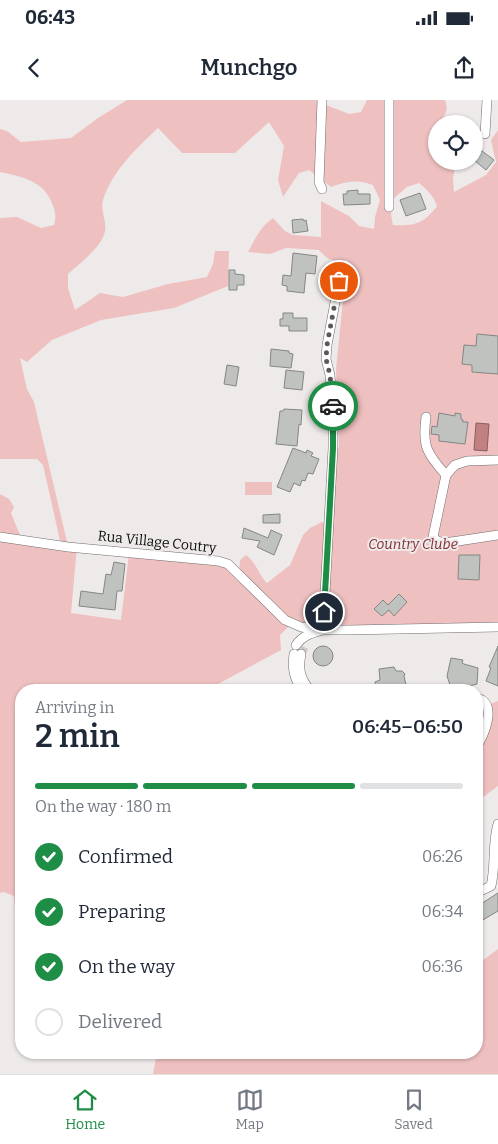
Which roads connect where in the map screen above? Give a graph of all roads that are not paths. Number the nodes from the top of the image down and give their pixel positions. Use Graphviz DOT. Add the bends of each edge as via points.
graph roads {
  1 [pos="322,100"];
  2 [pos="389,100"];
  3 [pos="487,100"];
  4 [pos="486,134"];
  5 [pos="322,189"];
  6 [pos="388,207"];
  7 [pos="339,281"];
  8 [pos="426,417"];
  9 [pos="498,460"];
  10 [pos="446,475"];
  11 [pos="498,535"];
  12 [pos="0,537"];
  13 [pos="498,627"];
  14 [pos="323,630"];
  15 [pos="299,650"];
  16 [pos="298,684"];
  17 [pos="306,684"];
  18 [pos="483,700"];
  19 [pos="483,733"];
  20 [pos="498,824"];
  21 [pos="483,890"];
  1 -- 5 [label="street" via="318,182"];
  2 -- 6 [label="street"];
  3 -- 4 [label="street"];
  7 -- 14 [label="street" via="326,359 334,417"];
  8 -- 10 [label="street" via="425,446"];
  9 -- 10 [label="street" via="467,461 455,465"];
  10 -- 11 [label="street" via="433,537 446,542"];
  12 -- 14 [label="street, Rua Village Coutry" via="218,561 228,564 285,620 301,627"];
  13 -- 14 [label="street, Rua Village Coutry"];
  14 -- 15 [label="street" via="300,640"];
  15 -- 16 [label="street" via="293,672"];
  15 -- 17 [label="street" via="299,671"];
  18 -- 19 [label="street" via="490,713"];
  20 -- 21 [label="street" via="491,886"];
}
